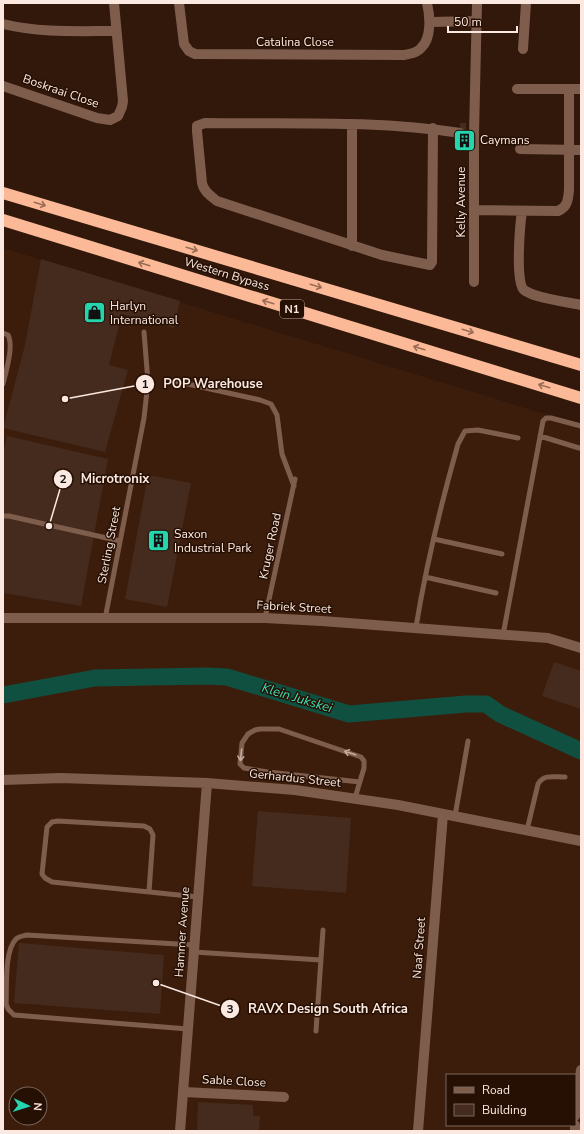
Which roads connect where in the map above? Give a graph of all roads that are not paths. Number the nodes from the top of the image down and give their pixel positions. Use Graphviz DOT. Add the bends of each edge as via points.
graph roads {
  1 [pos="114,3"];
  2 [pos="179,3"];
  3 [pos="427,3"];
  4 [pos="477,3"];
  5 [pos="526,3"];
  6 [pos="477,21"];
  7 [pos="430,22"];
  8 [pos="3,24"];
  9 [pos="116,31"];
  10 [pos="524,49"];
  11 [pos="3,86"];
  12 [pos="517,89"];
  13 [pos="569,90"];
  14 [pos="581,90"];
  15 [pos="352,124"];
  16 [pos="433,128"];
  17 [pos="467,133"];
  18 [pos="520,149"];
  19 [pos="569,150"];
  20 [pos="581,150"];
  21 [pos="3,193"];
  22 [pos="474,210"];
  23 [pos="522,211"];
  24 [pos="3,220"];
  25 [pos="352,246"];
  26 [pos="474,282"];
  27 [pos="581,305"];
  28 [pos="144,332"];
  29 [pos="3,333"];
  30 [pos="581,365"];
  31 [pos="174,381"];
  32 [pos="3,384"];
  33 [pos="581,398"];
  34 [pos="581,426"];
  35 [pos="540,436"];
  36 [pos="518,438"];
  37 [pos="579,448"];
  38 [pos="295,478"];
  39 [pos="294,486"];
  40 [pos="3,516"];
  41 [pos="434,539"];
  42 [pos="120,542"];
  43 [pos="502,554"];
  44 [pos="425,577"];
  45 [pos="496,593"];
  46 [pos="3,618"];
  47 [pos="265,618"];
  48 [pos="105,619"];
  49 [pos="416,628"];
  50 [pos="503,635"];
  51 [pos="581,648"];
  52 [pos="468,741"];
  53 [pos="565,777"];
  54 [pos="3,780"];
  55 [pos="360,782"];
  56 [pos="207,783"];
  57 [pos="355,798"];
  58 [pos="443,814"];
  59 [pos="455,816"];
  60 [pos="528,830"];
  61 [pos="581,842"];
  62 [pos="149,892"];
  63 [pos="198,897"];
  64 [pos="323,930"];
  65 [pos="194,948"];
  66 [pos="321,960"];
  67 [pos="188,1029"];
  68 [pos="316,1031"];
  69 [pos="581,1070"];
  70 [pos="183,1092"];
  71 [pos="284,1097"];
  72 [pos="576,1108"];
  73 [pos="180,1131"];
  74 [pos="418,1131"];
  1 -- 9 [label="street"];
  2 -- 7 [label="street, Catalina Close" via="184,44 192,52 204,55 404,55 422,48"];
  3 -- 7 [label="street, Catalina Close"];
  4 -- 6 [label="street, Kelly Avenue"];
  5 -- 10 [label="street"];
  6 -- 7 [label="street"];
  6 -- 17 [label="street, Kelly Avenue"];
  8 -- 9 [label="street" via="46,31"];
  9 -- 11 [label="street, Boskraai Close" via="123,101 118,116 113,119 97,118"];
  12 -- 13 [label="street"];
  13 -- 14 [label="street"];
  13 -- 19 [label="street"];
  15 -- 16 [label="street"];
  15 -- 25 [label="street"];
  15 -- 25 [label="street" via="205,123 197,126 202,183 207,194 217,200"];
  16 -- 17 [label="street"];
  16 -- 25 [label="street" via="431,263 427,265"];
  17 -- 22 [label="street, Kelly Avenue"];
  18 -- 19 [label="street"];
  19 -- 20 [label="street"];
  19 -- 23 [label="street" via="569,190 566,206 558,211"];
  21 -- 30 [label="highway, Western Bypass / N1, one-way"];
  22 -- 23 [label="street"];
  22 -- 26 [label="street, Kelly Avenue"];
  23 -- 27 [label="street" via="519,269 522,290 531,295"];
  33 -- 24 [label="highway, Western Bypass / N1, one-way"];
  28 -- 42 [label="lane, Sterling Street" via="148,375 146,403"];
  29 -- 32 [label="lane" via="8,335 10,341"];
  31 -- 39 [label="lane" via="271,404 277,415 282,454"];
  34 -- 35 [label="lane" via="546,418"];
  35 -- 37 [label="lane"];
  35 -- 50 [label="lane"];
  36 -- 41 [label="lane" via="478,430 465,431 458,444"];
  38 -- 39 [label="lane, Kruger Road"];
  39 -- 47 [label="lane, Kruger Road"];
  40 -- 42 [label="lane"];
  41 -- 43 [label="lane"];
  41 -- 44 [label="lane"];
  42 -- 48 [label="lane, Sterling Street"];
  44 -- 45 [label="lane"];
  44 -- 49 [label="lane"];
  46 -- 48 [label="street, Fabriek Street"];
  47 -- 48 [label="street, Fabriek Street"];
  47 -- 49 [label="street, Fabriek Street"];
  49 -- 50 [label="street, Fabriek Street"];
  50 -- 51 [label="street, Fabriek Street" via="548,638"];
  52 -- 59 [label="lane"];
  53 -- 60 [label="lane" via="547,776 540,781"];
  54 -- 56 [label="street, Gerhardus Street" via="61,778"];
  55 -- 55 [label="lane, one-way" via="364,768 363,759 304,737 279,729 260,729 248,734 242,743 240,764 244,768"];
  55 -- 57 [label="lane"];
  56 -- 57 [label="street, Gerhardus Street"];
  56 -- 63 [label="street, Hammer Avenue"];
  57 -- 58 [label="street, Gerhardus Street"];
  58 -- 59 [label="street, Gerhardus Street"];
  58 -- 74 [label="street, Naaf Street"];
  59 -- 60 [label="street, Gerhardus Street"];
  60 -- 61 [label="street, Gerhardus Street"];
  62 -- 62 [label="lane" via="52,882 45,878 42,874 47,827 58,821 144,826 150,829 153,835"];
  62 -- 63 [label="lane"];
  63 -- 65 [label="street, Hammer Avenue"];
  64 -- 66 [label="lane"];
  65 -- 66 [label="lane" via="217,953"];
  65 -- 67 [label="street, Hammer Avenue"];
  65 -- 67 [label="lane" via="27,935 16,939 10,948 8,962 6,1004 14,1015"];
  66 -- 68 [label="lane"];
  67 -- 70 [label="street, Hammer Avenue"];
  69 -- 72 [label="street"];
  70 -- 71 [label="street, Sable Close"];
  70 -- 73 [label="street, Hammer Avenue"];
}
